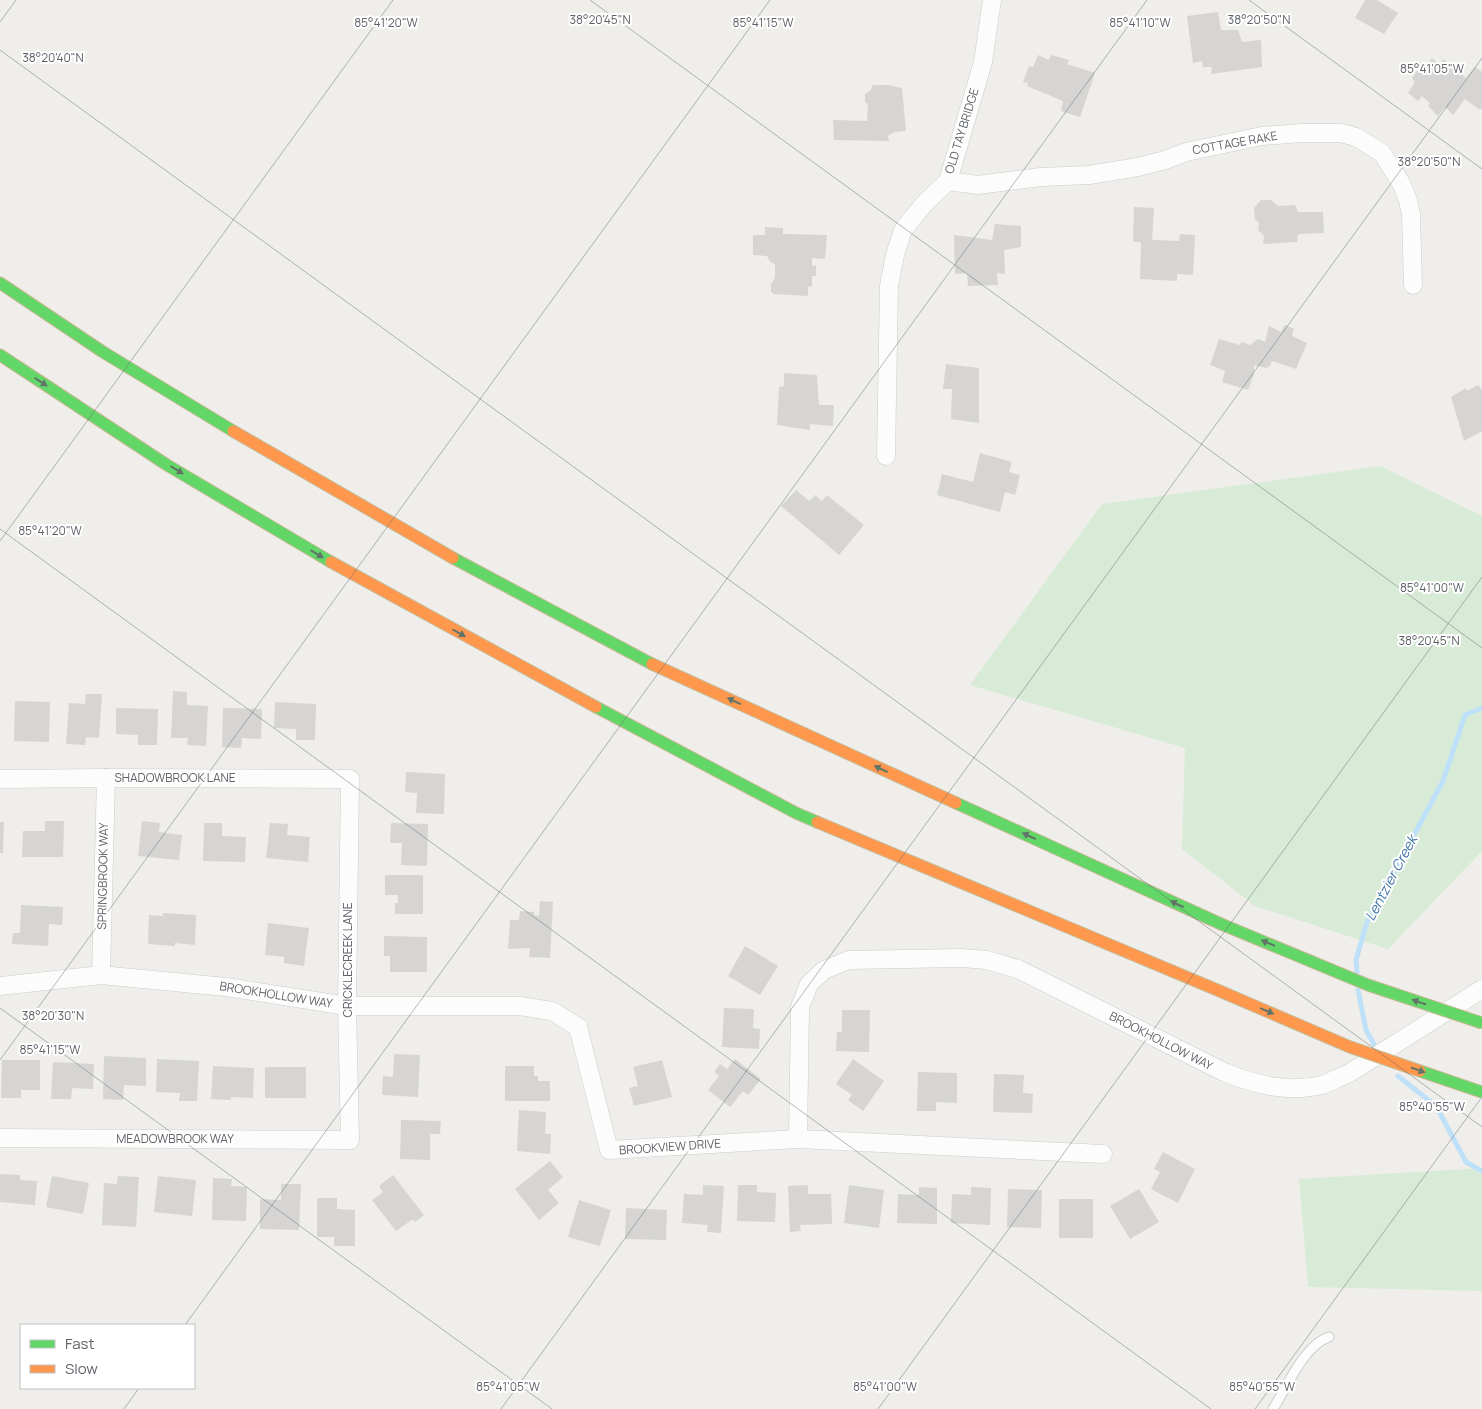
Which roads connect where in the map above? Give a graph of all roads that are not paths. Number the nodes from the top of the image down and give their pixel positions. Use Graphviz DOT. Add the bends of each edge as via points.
graph roads {
  1 [pos="992,0"];
  2 [pos="948,181"];
  3 [pos="0,283"];
  4 [pos="1413,285"];
  5 [pos="0,356"];
  6 [pos="886,456"];
  7 [pos="106,778"];
  8 [pos="350,779"];
  9 [pos="0,780"];
  10 [pos="101,975"];
  11 [pos="0,986"];
  12 [pos="1482,988"];
  13 [pos="347,1006"];
  14 [pos="552,1011"];
  15 [pos="1482,1023"];
  16 [pos="1482,1092"];
  17 [pos="0,1138"];
  18 [pos="798,1139"];
  19 [pos="350,1140"];
  20 [pos="1103,1154"];
  21 [pos="1330,1336"];
  22 [pos="1273,1409"];
  1 -- 2 [label="street, OLD TAY BRIDGE" via="983,62"];
  2 -- 4 [label="street, COTTAGE RAKE" via="978,185 1089,174 1138,167 1186,152 1262,136 1341,133 1356,137 1382,153 1402,183 1411,215"];
  2 -- 6 [label="street, OLD TAY BRIDGE" via="903,230 895,255 889,286"];
  15 -- 3 [label="highway, one-way, bridge" via="1368,985 1221,924 649,663 431,546 269,454 103,352"];
  5 -- 16 [label="highway, one-way, bridge" via="167,465 348,572 796,813 1350,1047"];
  7 -- 8 [label="street, SHADOWBROOK LANE"];
  7 -- 9 [label="street, SHADOWBROOK LANE"];
  7 -- 10 [label="street, SPRINGBROOK WAY"];
  8 -- 13 [label="street, CRICKLECREEK LANE"];
  10 -- 11 [label="street, BROOKHOLLOW WAY"];
  10 -- 13 [label="street, BROOKHOLLOW WAY" via="226,987"];
  12 -- 18 [label="street, BROOKHOLLOW WAY, bridge" via="1348,1074 1324,1084 1297,1089 1250,1082 1226,1073 1018,969 987,960 849,960 824,970 809,984 800,1007"];
  13 -- 14 [label="street, BROOKHOLLOW WAY" via="519,1006"];
  13 -- 19 [label="street, CRICKLECREEK LANE"];
  14 -- 18 [label="street, BROOKVIEW DRIVE" via="578,1027 609,1150"];
  17 -- 19 [label="street, MEADOWBROOK WAY"];
  18 -- 20 [label="street, BROOKVIEW DRIVE"];
  21 -- 22 [label="lane" via="1320,1340 1305,1355"];
}
